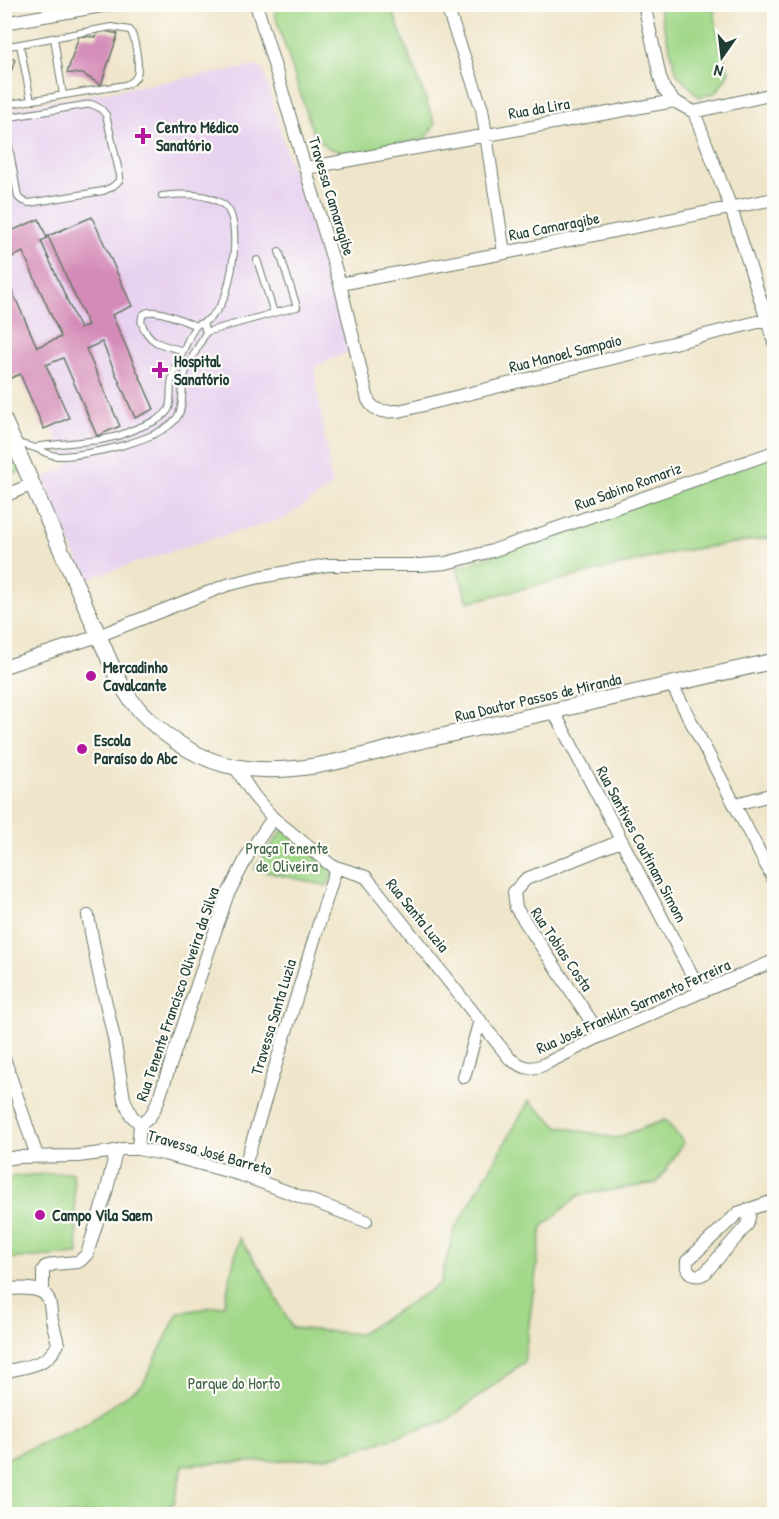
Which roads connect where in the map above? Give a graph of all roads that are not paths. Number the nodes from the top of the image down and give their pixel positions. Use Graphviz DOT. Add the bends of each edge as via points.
graph roads {
  1 [pos="113,4"];
  2 [pos="256,4"];
  3 [pos="446,4"];
  4 [pos="644,4"];
  5 [pos="4,23"];
  6 [pos="54,38"];
  7 [pos="20,45"];
  8 [pos="4,47"];
  9 [pos="774,94"];
  10 [pos="63,95"];
  11 [pos="31,101"];
  12 [pos="674,101"];
  13 [pos="4,105"];
  14 [pos="694,112"];
  15 [pos="4,118"];
  16 [pos="486,134"];
  17 [pos="306,168"];
  18 [pos="162,196"];
  19 [pos="774,199"];
  20 [pos="731,207"];
  21 [pos="279,251"];
  22 [pos="504,253"];
  23 [pos="257,260"];
  24 [pos="340,284"];
  25 [pos="273,314"];
  26 [pos="770,319"];
  27 [pos="200,324"];
  28 [pos="206,332"];
  29 [pos="774,342"];
  30 [pos="183,351"];
  31 [pos="368,400"];
  32 [pos="4,420"];
  33 [pos="14,442"];
  34 [pos="36,448"];
  35 [pos="774,452"];
  36 [pos="33,484"];
  37 [pos="4,496"];
  38 [pos="98,636"];
  39 [pos="774,661"];
  40 [pos="4,667"];
  41 [pos="672,685"];
  42 [pos="554,712"];
  43 [pos="236,767"];
  44 [pos="774,794"];
  45 [pos="736,804"];
  46 [pos="273,818"];
  47 [pos="621,841"];
  48 [pos="336,868"];
  49 [pos="774,880"];
  50 [pos="88,916"];
  51 [pos="774,961"];
  52 [pos="701,992"];
  53 [pos="480,1020"];
  54 [pos="601,1036"];
  55 [pos="507,1055"];
  56 [pos="4,1058"];
  57 [pos="464,1077"];
  58 [pos="140,1124"];
  59 [pos="138,1149"];
  60 [pos="116,1151"];
  61 [pos="37,1156"];
  62 [pos="4,1159"];
  63 [pos="242,1175"];
  64 [pos="774,1201"];
  65 [pos="751,1209"];
  66 [pos="366,1221"];
  67 [pos="4,1289"];
  68 [pos="43,1292"];
  69 [pos="4,1372"];
  1 -- 5 [label="street"];
  2 -- 17 [label="street, Travessa Camaragibe"];
  3 -- 16 [label="street" via="482,109"];
  4 -- 12 [label="street" via="660,77"];
  6 -- 7 [label="lane"];
  6 -- 10 [label="lane"];
  6 -- 10 [label="lane" via="111,27 130,30 134,35 137,74 131,82"];
  7 -- 8 [label="lane"];
  7 -- 11 [label="lane"];
  9 -- 14 [label="street"];
  10 -- 11 [label="lane"];
  11 -- 13 [label="lane"];
  12 -- 14 [label="street"];
  12 -- 16 [label="street, Rua da Lira"];
  14 -- 20 [label="street"];
  15 -- 15 [label="lane" via="97,105 106,115 120,180 103,191 24,202 18,197"];
  16 -- 17 [label="street, Rua da Lira"];
  16 -- 22 [label="street"];
  17 -- 24 [label="street, Travessa Camaragibe"];
  18 -- 27 [label="lane" via="198,195 226,206 231,215 232,273 221,305"];
  19 -- 20 [label="street, Rua Camaragibe"];
  20 -- 22 [label="street, Rua Camaragibe"];
  20 -- 26 [label="street"];
  21 -- 25 [label="lane" via="297,307"];
  22 -- 24 [label="street, Rua Camaragibe"];
  23 -- 25 [label="lane"];
  24 -- 31 [label="street, Travessa Camaragibe"];
  25 -- 28 [label="lane"];
  26 -- 29 [label="street"];
  26 -- 31 [label="street, Rua Manoel Sampaio" via="399,411 376,410"];
  27 -- 28 [label="lane"];
  27 -- 30 [label="lane"];
  27 -- 30 [label="lane" via="156,312 142,316 142,328 148,336"];
  28 -- 34 [label="lane" via="187,369 180,412 168,426 103,451 56,456"];
  30 -- 34 [label="lane" via="173,374 169,408 161,417 118,436"];
  32 -- 33 [label="street, Rua Doutor Passos de Miranda"];
  33 -- 34 [label="lane"];
  33 -- 36 [label="street, Rua Doutor Passos de Miranda"];
  35 -- 38 [label="street, Rua Sabino Romariz" via="492,551 446,563 327,565 260,577 228,585"];
  36 -- 37 [label="street"];
  36 -- 38 [label="street, Rua Doutor Passos de Miranda"];
  38 -- 40 [label="street, Rua Sabino Romariz"];
  38 -- 43 [label="street, Rua Doutor Passos de Miranda" via="130,699 148,719 197,755"];
  39 -- 41 [label="street, Rua Doutor Passos de Miranda"];
  41 -- 42 [label="street, Rua Doutor Passos de Miranda"];
  41 -- 45 [label="street"];
  42 -- 43 [label="street, Rua Doutor Passos de Miranda" via="308,766"];
  42 -- 47 [label="street, Rua Santives Coutinam Simom"];
  43 -- 46 [label="street, Rua Santa Luzia"];
  44 -- 45 [label="street"];
  45 -- 49 [label="street"];
  46 -- 48 [label="street, Rua Santa Luzia"];
  46 -- 58 [label="street, Rua Tenente Francisco Oliveira da Silva" via="227,896 160,1095 153,1113"];
  47 -- 52 [label="street, Rua Santives Coutinam Simom"];
  47 -- 54 [label="street, Rua Tobias Costa" via="526,879 514,892 516,909"];
  48 -- 53 [label="street, Rua Santa Luzia" via="366,877 372,883"];
  48 -- 63 [label="street, Travessa Santa Luzia"];
  50 -- 58 [label="street" via="124,1099"];
  51 -- 52 [label="street, Rua José Franklin Sarmento Ferreira"];
  52 -- 54 [label="street, Rua José Franklin Sarmento Ferreira"];
  53 -- 55 [label="street, Rua Santa Luzia"];
  53 -- 57 [label="street"];
  54 -- 55 [label="street, Rua José Franklin Sarmento Ferreira" via="536,1068 519,1065"];
  56 -- 61 [label="street"];
  58 -- 59 [label="street, Rua Tenente Francisco Oliveira da Silva"];
  59 -- 60 [label="street, Travessa José Barreto"];
  59 -- 63 [label="street, Travessa José Barreto"];
  60 -- 61 [label="street, Travessa José Barreto"];
  60 -- 68 [label="street" via="87,1254 78,1262 45,1267"];
  61 -- 62 [label="street, Travessa José Barreto"];
  63 -- 66 [label="street, Travessa José Barreto"];
  64 -- 65 [label="street"];
  65 -- 65 [label="street" via="738,1213 687,1261 688,1271 696,1276 705,1273 747,1225"];
  67 -- 68 [label="street"];
  68 -- 69 [label="street" via="50,1304 56,1349 45,1361"];
}
